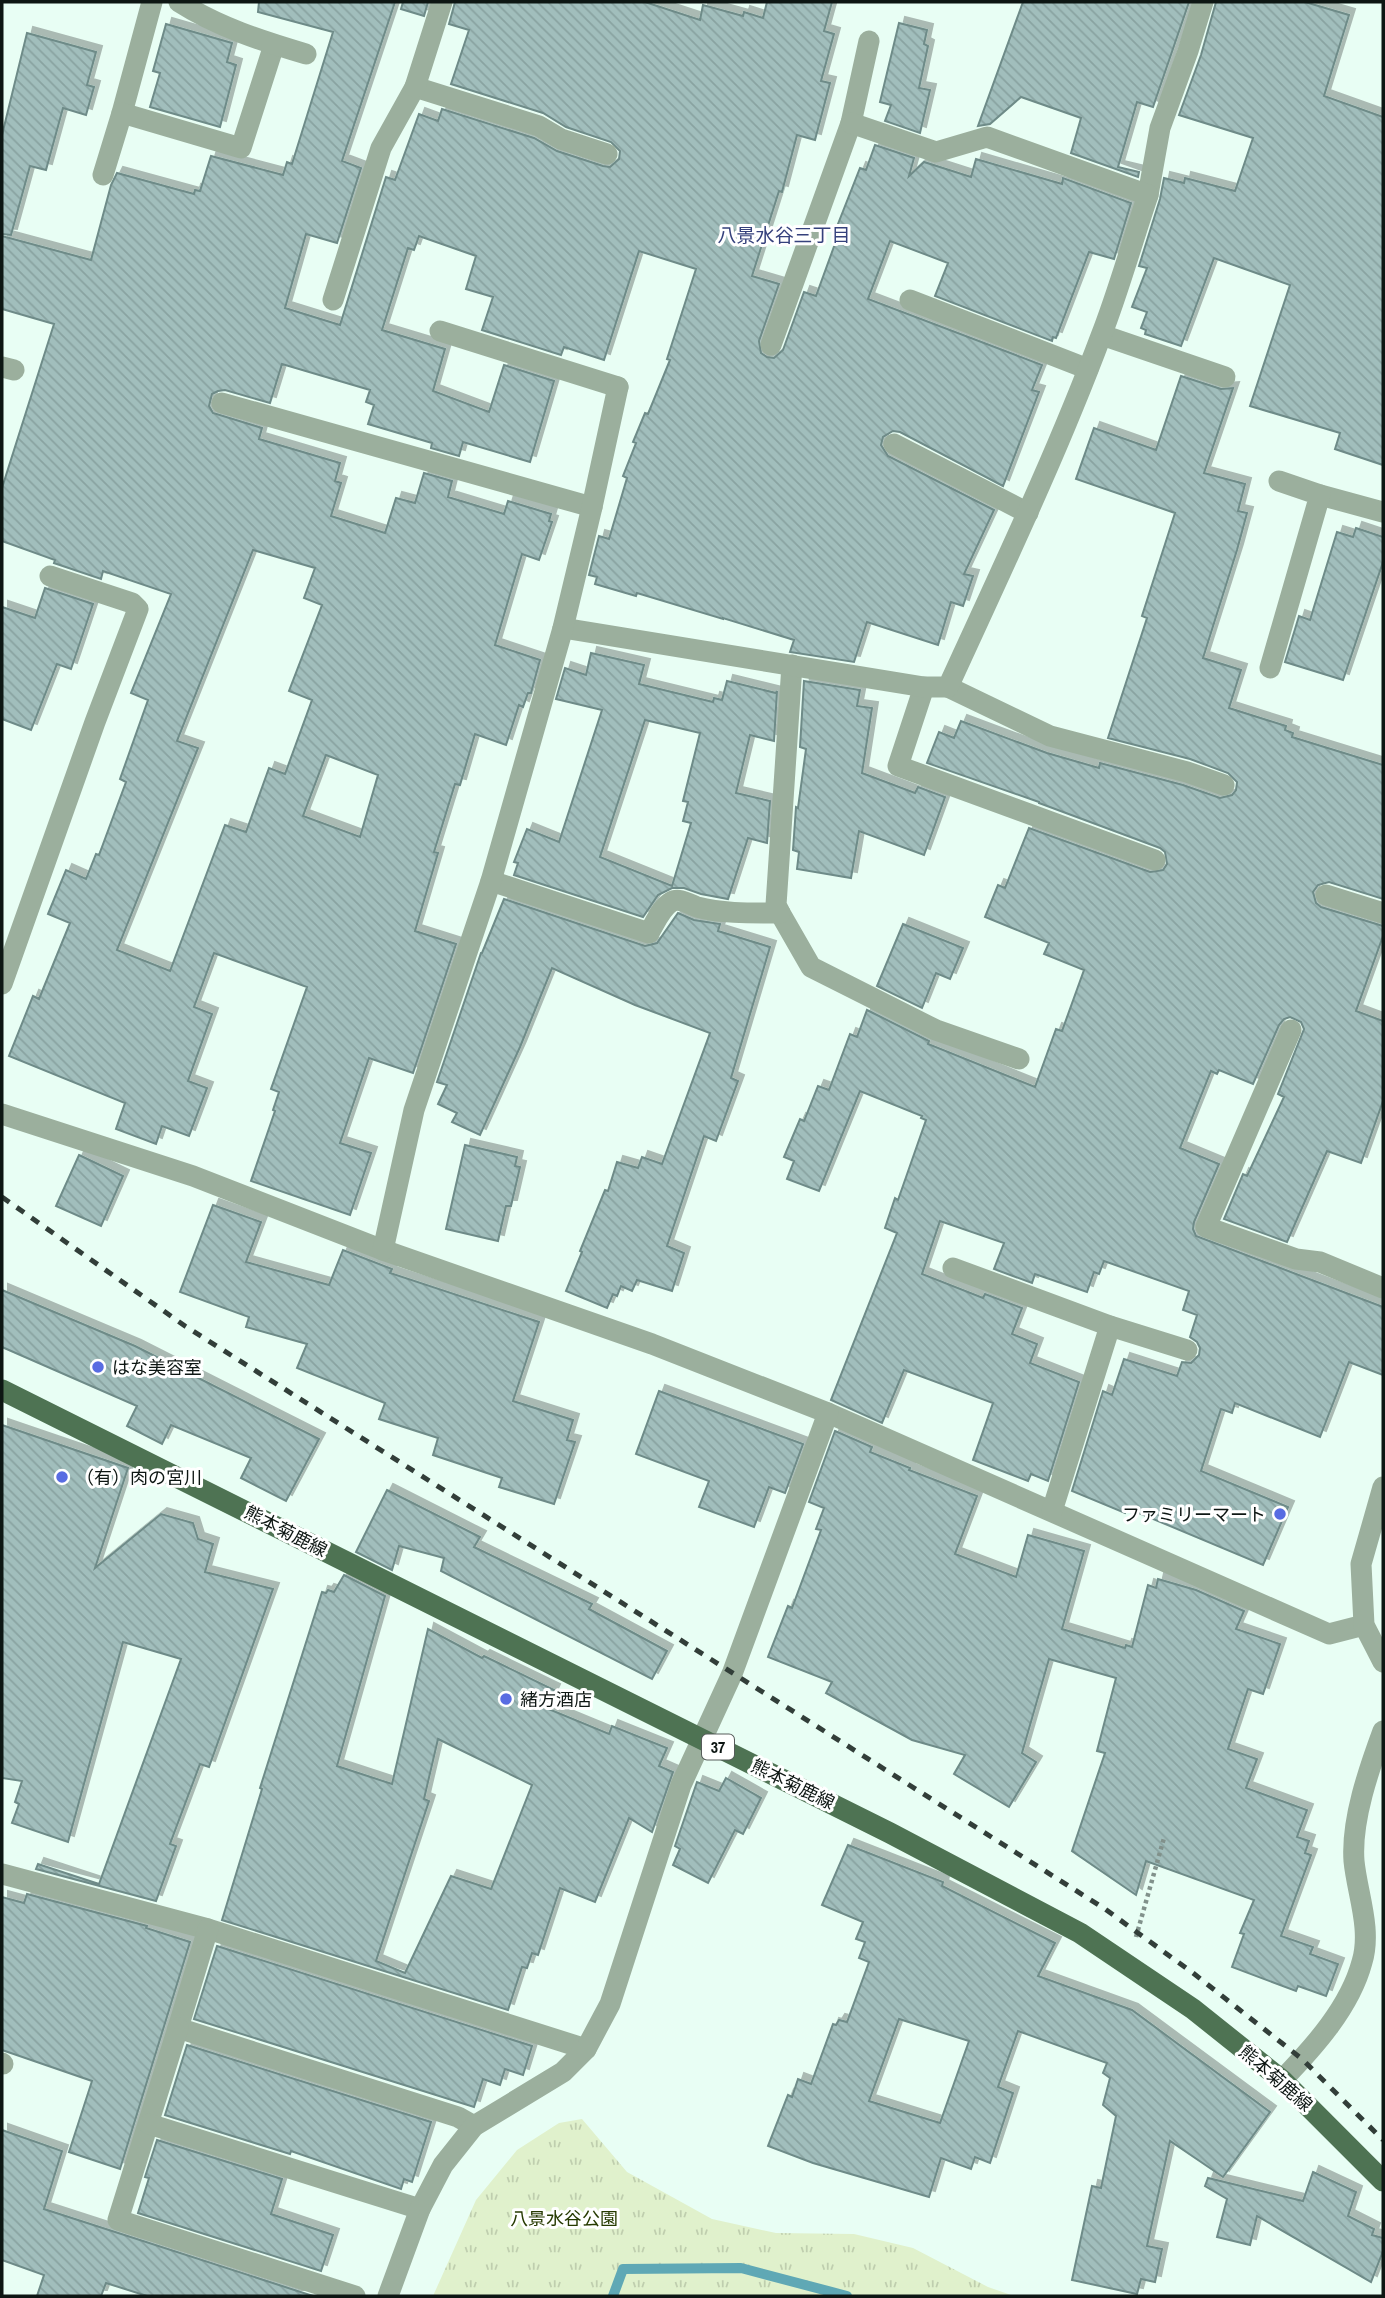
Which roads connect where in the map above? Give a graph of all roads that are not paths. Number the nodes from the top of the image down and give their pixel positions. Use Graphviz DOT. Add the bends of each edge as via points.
graph roads {
  1 [pos="152,2"];
  2 [pos="179,2"];
  3 [pos="442,2"];
  4 [pos="1203,2"];
  5 [pos="869,41"];
  6 [pos="274,45"];
  7 [pos="306,54"];
  8 [pos="415,87"];
  9 [pos="122,113"];
  10 [pos="851,123"];
  11 [pos="607,154"];
  12 [pos="103,175"];
  13 [pos="1148,195"];
  14 [pos="333,300"];
  15 [pos="911,300"];
  16 [pos="440,331"];
  17 [pos="1102,335"];
  18 [pos="771,345"];
  19 [pos="1088,369"];
  20 [pos="1225,377"];
  21 [pos="222,403"];
  22 [pos="894,444"];
  23 [pos="1279,481"];
  24 [pos="1321,495"];
  25 [pos="593,507"];
  26 [pos="1383,512"];
  27 [pos="1028,513"];
  28 [pos="50,576"];
  29 [pos="563,628"];
  30 [pos="792,665"];
  31 [pos="1270,668"];
  32 [pos="924,687"];
  33 [pos="948,687"];
  34 [pos="1224,786"];
  35 [pos="1155,860"];
  36 [pos="491,881"];
  37 [pos="1326,895"];
  38 [pos="1383,913"];
  39 [pos="780,914"];
  40 [pos="2,984"];
  41 [pos="1291,1030"];
  42 [pos="1019,1059"];
  43 [pos="2,1114"];
  44 [pos="383,1250"];
  45 [pos="953,1268"];
  46 [pos="1383,1288"];
  47 [pos="1110,1326"];
  48 [pos="1187,1350"];
  49 [pos="2,1390"];
  50 [pos="828,1413"];
  51 [pos="1383,1487"];
  52 [pos="1052,1511"];
  53 [pos="1364,1625"];
  54 [pos="1383,1662"];
  55 [pos="1383,1731"];
  56 [pos="702,1739"];
  57 [pos="2,1874"];
  58 [pos="208,1929"];
  59 [pos="178,2028"];
  60 [pos="586,2049"];
  61 [pos="1282,2080"];
  62 [pos="149,2124"];
  63 [pos="474,2126"];
  64 [pos="1383,2182"];
  65 [pos="420,2209"];
  66 [pos="355,2296"];
  67 [pos="388,2296"];
  1 -- 9 [label="street"];
  2 -- 6 [label="street" via="206,19"];
  3 -- 8 [label="street"];
  4 -- 13 [label="street" via="1160,128"];
  5 -- 10 [label="street"];
  6 -- 7 [label="street"];
  6 -- 9 [label="street" via="241,148"];
  8 -- 11 [label="street" via="539,126 561,139"];
  8 -- 14 [label="street" via="381,148"];
  9 -- 12 [label="street"];
  10 -- 13 [label="street" via="936,152 987,136"];
  10 -- 18 [label="street"];
  13 -- 17 [label="street"];
  15 -- 19 [label="street"];
  16 -- 25 [label="street" via="618,387"];
  17 -- 19 [label="street"];
  17 -- 20 [label="street"];
  19 -- 27 [label="street"];
  21 -- 25 [label="street"];
  22 -- 27 [label="street"];
  23 -- 24 [label="street"];
  24 -- 26 [label="street"];
  24 -- 31 [label="street"];
  25 -- 29 [label="street"];
  27 -- 33 [label="street"];
  28 -- 40 [label="street" via="132,603 138,609"];
  29 -- 30 [label="street"];
  29 -- 36 [label="street"];
  30 -- 32 [label="street"];
  30 -- 39 [label="street" via="776,905"];
  32 -- 33 [label="street"];
  32 -- 35 [label="street" via="898,766"];
  33 -- 34 [label="street" via="1050,736"];
  36 -- 39 [label="street" via="649,933 662,911 677,900 744,914"];
  36 -- 44 [label="street" via="414,1110"];
  37 -- 38 [label="street"];
  39 -- 42 [label="street" via="811,967 936,1030"];
  41 -- 46 [label="street" via="1206,1227 1296,1259 1320,1262"];
  43 -- 44 [label="street" via="193,1176"];
  44 -- 50 [label="street" via="652,1344"];
  45 -- 47 [label="street"];
  47 -- 48 [label="street"];
  47 -- 52 [label="street"];
  49 -- 56 [label="main road, 熊本菊鹿線 / 37"];
  50 -- 52 [label="street"];
  50 -- 56 [label="street" via="732,1674"];
  51 -- 53 [label="street" via="1361,1564"];
  52 -- 53 [label="street" via="1329,1634"];
  53 -- 54 [label="street"];
  55 -- 61 [label="street" via="1359,1807 1354,1859 1365,1923 1363,1960 1346,2001"];
  56 -- 60 [label="street" via="681,1785 610,2004"];
  56 -- 61 [label="main road, 熊本菊鹿線 / 37" via="1080,1934 1193,2009"];
  57 -- 58 [label="street"];
  58 -- 59 [label="street"];
  58 -- 60 [label="street"];
  59 -- 62 [label="street"];
  59 -- 63 [label="street" via="458,2117"];
  60 -- 63 [label="street" via="563,2072"];
  61 -- 64 [label="main road, 熊本菊鹿線 / 37"];
  62 -- 65 [label="street"];
  62 -- 66 [label="street" via="118,2220"];
  63 -- 65 [label="street" via="443,2165"];
  65 -- 67 [label="street"];
}
